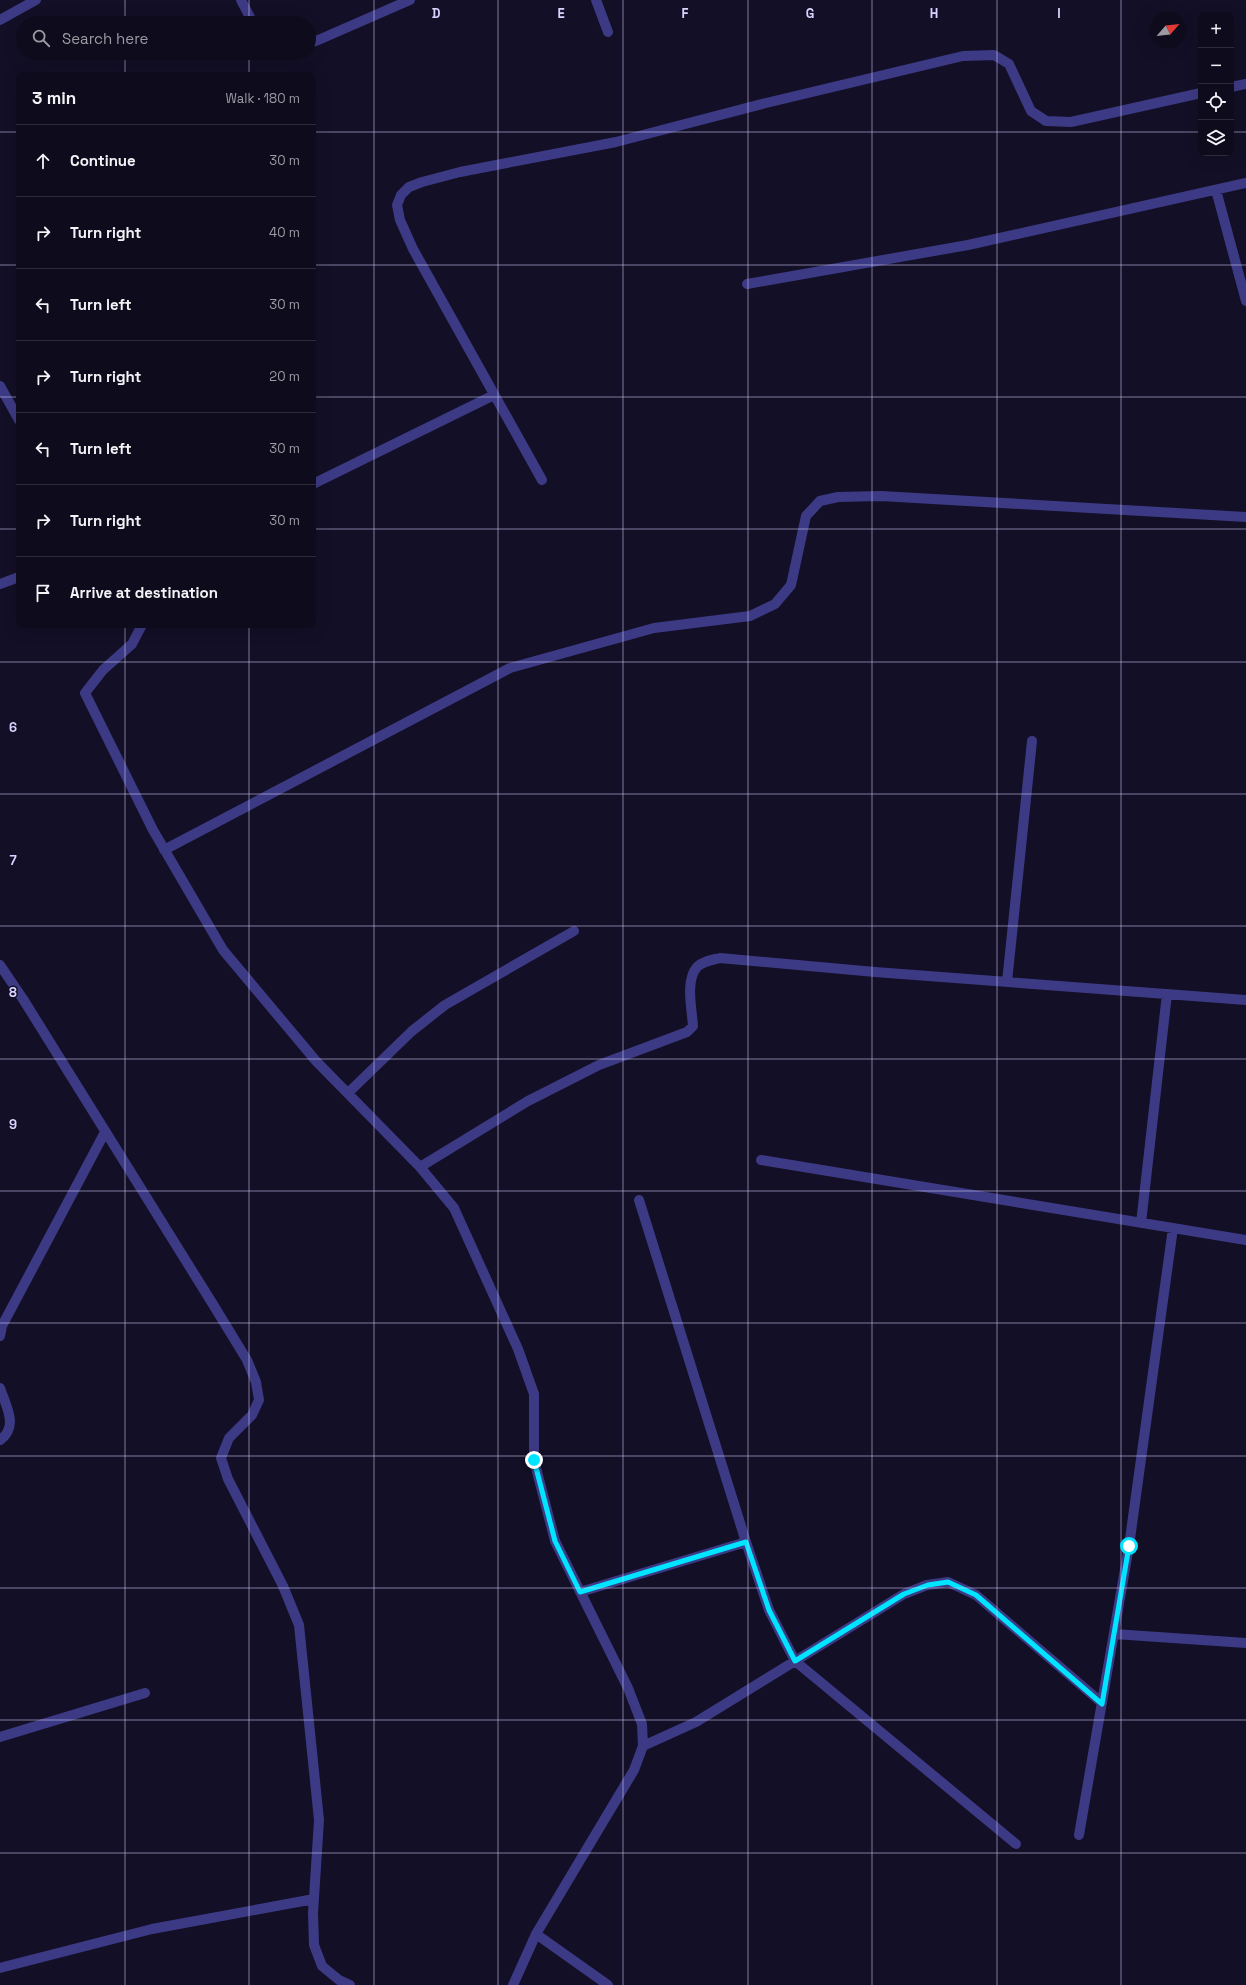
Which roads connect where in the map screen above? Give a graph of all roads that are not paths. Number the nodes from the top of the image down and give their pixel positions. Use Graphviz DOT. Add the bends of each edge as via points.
graph roads {
  1 [pos="36,0"];
  2 [pos="241,0"];
  3 [pos="410,0"];
  4 [pos="596,0"];
  5 [pos="249,16"];
  6 [pos="0,20"];
  7 [pos="608,32"];
  8 [pos="316,41"];
  9 [pos="1246,84"];
  10 [pos="1234,86"];
  11 [pos="1198,94"];
  12 [pos="1246,183"];
  13 [pos="1216,190"];
  14 [pos="747,284"];
  15 [pos="1246,301"];
  16 [pos="2,393"];
  17 [pos="494,396"];
  18 [pos="16,415"];
  19 [pos="542,480"];
  20 [pos="316,483"];
  21 [pos="1246,517"];
  22 [pos="16,578"];
  23 [pos="0,584"];
  24 [pos="140,628"];
  25 [pos="1032,741"];
  26 [pos="164,850"];
  27 [pos="574,931"];
  28 [pos="0,965"];
  29 [pos="1007,982"];
  30 [pos="1167,994"];
  31 [pos="1246,1000"];
  32 [pos="348,1093"];
  33 [pos="105,1132"];
  34 [pos="761,1160"];
  35 [pos="420,1167"];
  36 [pos="638,1200"];
  37 [pos="1141,1223"];
  38 [pos="1173,1228"];
  39 [pos="1246,1240"];
  40 [pos="0,1336"];
  41 [pos="0,1388"];
  42 [pos="0,1440"];
  43 [pos="746,1542"];
  44 [pos="580,1592"];
  45 [pos="1114,1634"];
  46 [pos="1246,1643"];
  47 [pos="795,1661"];
  48 [pos="145,1693"];
  49 [pos="1102,1704"];
  50 [pos="0,1737"];
  51 [pos="643,1746"];
  52 [pos="1079,1835"];
  53 [pos="1016,1844"];
  54 [pos="314,1899"];
  55 [pos="536,1934"];
  56 [pos="0,1968"];
  57 [pos="350,1985"];
  58 [pos="513,1985"];
  59 [pos="608,1985"];
  1 -- 6 [label="street"];
  2 -- 5 [label="street"];
  3 -- 8 [label="street"];
  4 -- 7 [label="street"];
  9 -- 10 [label="street"];
  11 -- 17 [label="street" via="1071,122 1046,121 1031,111 1009,64 994,55 963,56 616,142 460,172 409,187 401,195 397,205 400,220 413,249"];
  12 -- 13 [label="street"];
  13 -- 14 [label="street" via="968,245"];
  13 -- 15 [label="street"];
  16 -- 18 [label="street"];
  17 -- 19 [label="street"];
  17 -- 20 [label="street"];
  21 -- 26 [label="street" via="881,496 838,497 820,501 806,516 791,585 775,604 750,616 654,628 510,668"];
  22 -- 23 [label="street"];
  24 -- 26 [label="street" via="132,644 103,670 85,693"];
  25 -- 29 [label="street"];
  26 -- 32 [label="street" via="223,950 316,1061"];
  27 -- 32 [label="street" via="445,1005 412,1031"];
  28 -- 33 [label="street"];
  29 -- 30 [label="street"];
  29 -- 35 [label="street" via="734,958 706,961 697,967 691,979 693,1026 687,1032 592,1069 528,1101"];
  30 -- 31 [label="street"];
  30 -- 37 [label="street"];
  32 -- 35 [label="street"];
  33 -- 40 [label="street" via="2,1326"];
  33 -- 54 [label="street" via="247,1360 256,1382 259,1400 252,1415 229,1438 221,1458 228,1479 283,1586 299,1625 319,1820"];
  34 -- 37 [label="street"];
  35 -- 44 [label="street" via="454,1208 518,1349 534,1394 534,1460 555,1541"];
  36 -- 43 [label="street"];
  37 -- 38 [label="street"];
  38 -- 39 [label="street"];
  38 -- 45 [label="street" via="1129,1546"];
  41 -- 42 [label="street" via="11,1425 8,1433"];
  43 -- 44 [label="street"];
  43 -- 47 [label="street" via="769,1610"];
  44 -- 51 [label="street" via="628,1688 642,1724"];
  45 -- 46 [label="street"];
  45 -- 49 [label="street"];
  47 -- 49 [label="street" via="904,1594 928,1585 948,1582 976,1595"];
  47 -- 51 [label="street" via="696,1722"];
  47 -- 53 [label="street"];
  48 -- 50 [label="street"];
  49 -- 52 [label="street"];
  51 -- 55 [label="street" via="634,1770"];
  54 -- 56 [label="street" via="152,1929"];
  54 -- 57 [label="street" via="314,1945 322,1966 339,1980"];
  55 -- 58 [label="street"];
  55 -- 59 [label="street"];
}
